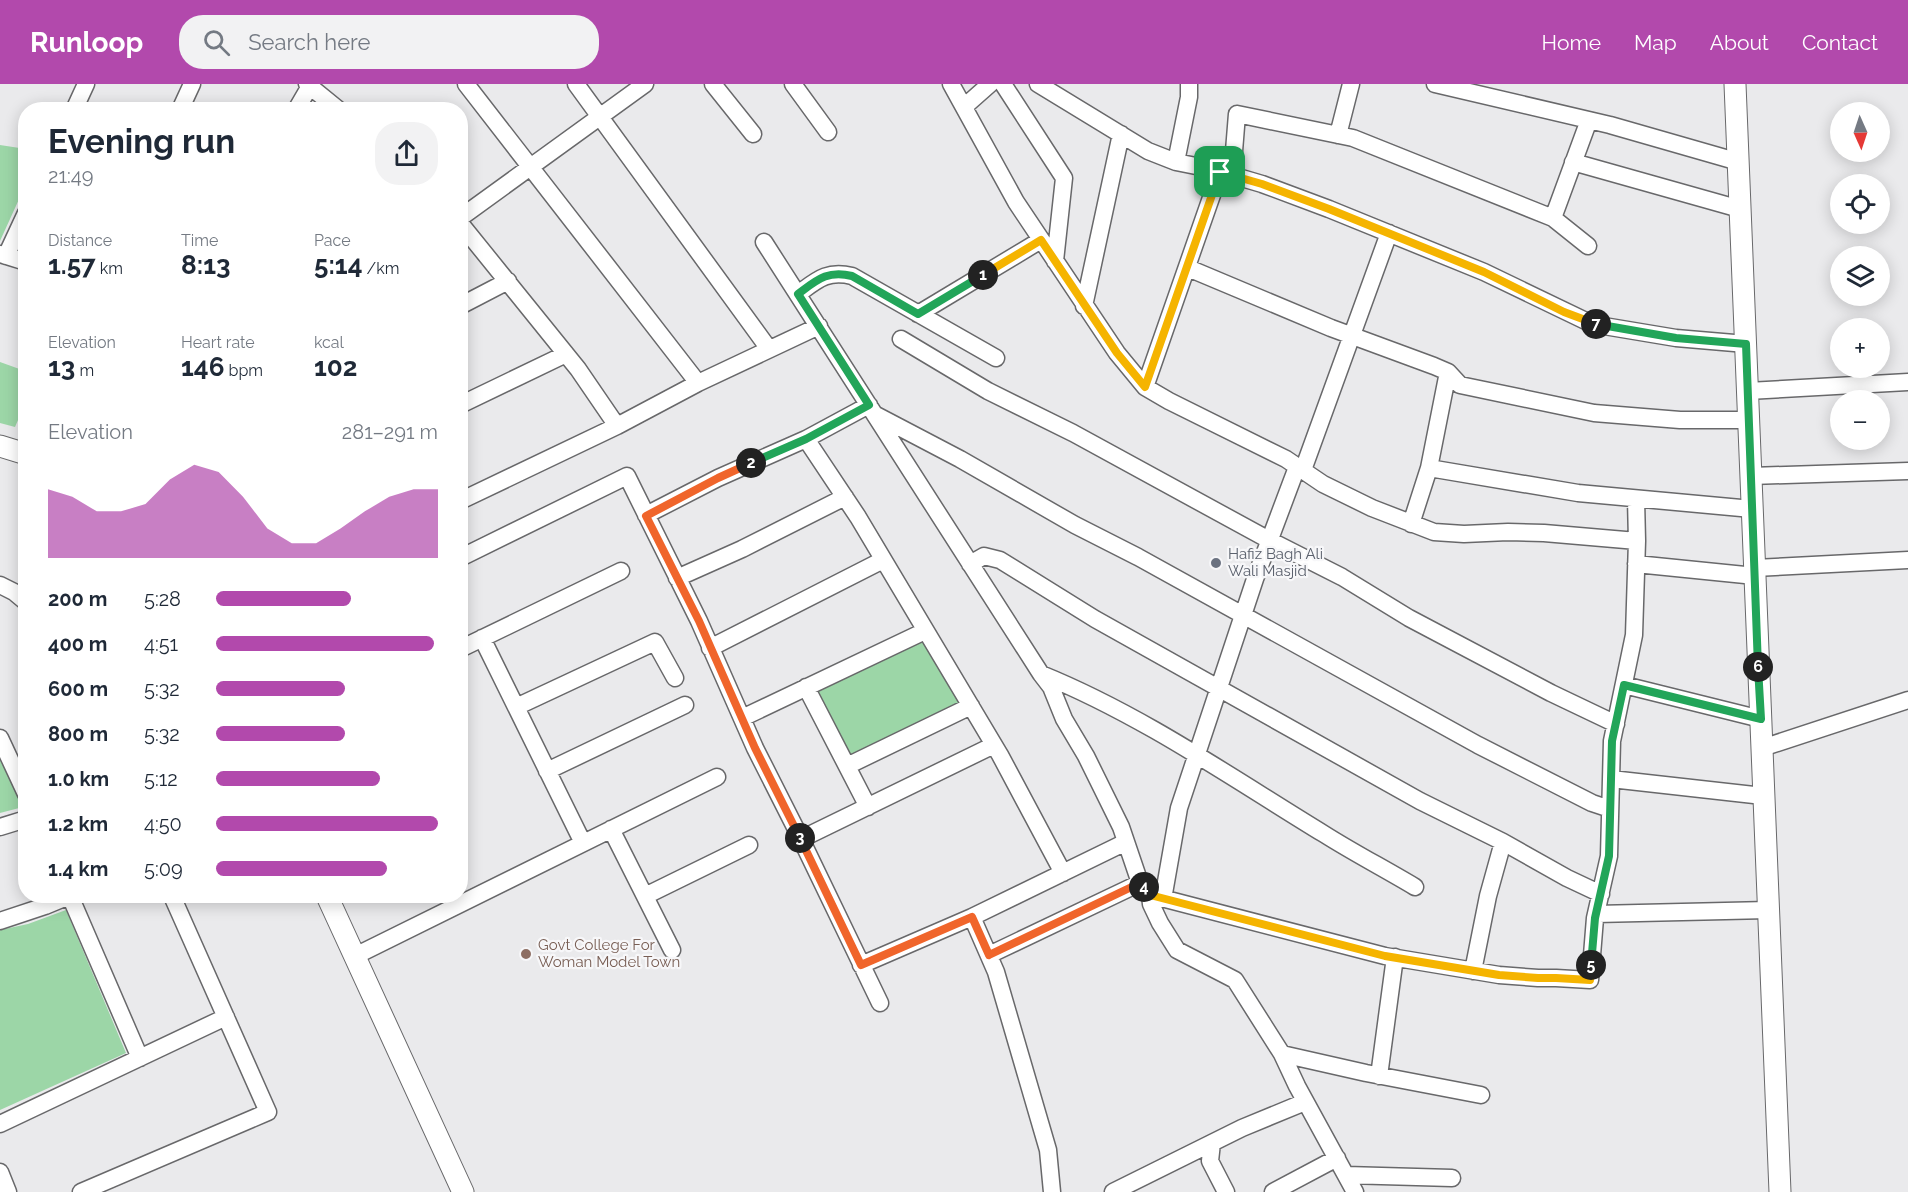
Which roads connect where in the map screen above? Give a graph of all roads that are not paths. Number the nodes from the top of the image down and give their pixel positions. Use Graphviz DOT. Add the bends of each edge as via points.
graph roads {
  1 [pos="86,84"];
  2 [pos="192,84"];
  3 [pos="466,84"];
  4 [pos="576,84"];
  5 [pos="645,84"];
  6 [pos="713,84"];
  7 [pos="793,84"];
  8 [pos="951,84"];
  9 [pos="990,84"];
  10 [pos="1003,84"];
  11 [pos="1038,84"];
  12 [pos="1189,84"];
  13 [pos="1351,84"];
  14 [pos="1435,84"];
  15 [pos="1735,84"];
  16 [pos="309,85"];
  17 [pos="78,102"];
  18 [pos="184,102"];
  19 [pos="300,102"];
  20 [pos="329,102"];
  21 [pos="964,107"];
  22 [pos="600,117"];
  23 [pos="1589,120"];
  24 [pos="828,132"];
  25 [pos="753,134"];
  26 [pos="1121,134"];
  27 [pos="1338,135"];
  28 [pos="1176,162"];
  29 [pos="1573,162"];
  30 [pos="1739,162"];
  31 [pos="531,167"];
  32 [pos="1226,174"];
  33 [pos="1740,210"];
  34 [pos="468,212"];
  35 [pos="1552,218"];
  36 [pos="18,228"];
  37 [pos="468,233"];
  38 [pos="1389,233"];
  39 [pos="1041,240"];
  40 [pos="764,242"];
  41 [pos="1588,246"];
  42 [pos="3,255"];
  43 [pos="18,260"];
  44 [pos="1054,261"];
  45 [pos="1188,268"];
  46 [pos="508,281"];
  47 [pos="798,294"];
  48 [pos="468,302"];
  49 [pos="1084,306"];
  50 [pos="918,314"];
  51 [pos="819,326"];
  52 [pos="1353,336"];
  53 [pos="901,339"];
  54 [pos="1746,344"];
  55 [pos="770,350"];
  56 [pos="566,354"];
  57 [pos="996,358"];
  58 [pos="1448,372"];
  59 [pos="1908,381"];
  60 [pos="698,383"];
  61 [pos="1145,387"];
  62 [pos="1748,391"];
  63 [pos="468,401"];
  64 [pos="872,410"];
  65 [pos="1749,420"];
  66 [pos="617,426"];
  67 [pos="806,439"];
  68 [pos="0,446"];
  69 [pos="18,452"];
  70 [pos="1300,468"];
  71 [pos="1429,468"];
  72 [pos="1908,471"];
  73 [pos="1751,476"];
  74 [pos="468,497"];
  75 [pos="845,497"];
  76 [pos="1636,499"];
  77 [pos="1752,509"];
  78 [pos="646,516"];
  79 [pos="1411,524"];
  80 [pos="1269,540"];
  81 [pos="1637,541"];
  82 [pos="468,554"];
  83 [pos="884,560"];
  84 [pos="1908,560"];
  85 [pos="970,564"];
  86 [pos="1636,564"];
  87 [pos="621,571"];
  88 [pos="1755,572"];
  89 [pos="677,578"];
  90 [pos="0,585"];
  91 [pos="18,595"];
  92 [pos="1243,615"];
  93 [pos="925,631"];
  94 [pos="482,638"];
  95 [pos="468,645"];
  96 [pos="711,648"];
  97 [pos="1041,674"];
  98 [pos="675,678"];
  99 [pos="1624,685"];
  100 [pos="806,687"];
  101 [pos="1219,688"];
  102 [pos="1908,700"];
  103 [pos="685,705"];
  104 [pos="970,706"];
  105 [pos="516,707"];
  106 [pos="742,718"];
  107 [pos="1761,719"];
  108 [pos="1616,724"];
  109 [pos="0,738"];
  110 [pos="994,745"];
  111 [pos="1762,748"];
  112 [pos="1197,756"];
  113 [pos="847,765"];
  114 [pos="547,771"];
  115 [pos="18,777"];
  116 [pos="717,777"];
  117 [pos="1611,779"];
  118 [pos="1763,796"];
  119 [pos="868,807"];
  120 [pos="1610,809"];
  121 [pos="18,821"];
  122 [pos="0,827"];
  123 [pos="611,829"];
  124 [pos="801,839"];
  125 [pos="1126,842"];
  126 [pos="1503,842"];
  127 [pos="583,843"];
  128 [pos="749,845"];
  129 [pos="1064,873"];
  130 [pos="1416,887"];
  131 [pos="1151,892"];
  132 [pos="1600,894"];
  133 [pos="645,896"];
  134 [pos="468,900"];
  135 [pos="52,903"];
  136 [pos="72,903"];
  137 [pos="175,903"];
  138 [pos="330,903"];
  139 [pos="462,903"];
  140 [pos="1768,910"];
  141 [pos="1596,914"];
  142 [pos="972,917"];
  143 [pos="0,921"];
  144 [pos="672,950"];
  145 [pos="989,955"];
  146 [pos="355,956"];
  147 [pos="1395,957"];
  148 [pos="861,965"];
  149 [pos="1473,971"];
  150 [pos="880,1004"];
  151 [pos="226,1017"];
  152 [pos="1282,1054"];
  153 [pos="140,1058"];
  154 [pos="1379,1076"];
  155 [pos="1481,1095"];
  156 [pos="1305,1102"];
  157 [pos="0,1124"];
  158 [pos="1212,1143"];
  159 [pos="1337,1158"];
  160 [pos="0,1172"];
  161 [pos="1346,1175"];
  162 [pos="1452,1178"];
  163 [pos="8,1192"];
  164 [pos="81,1192"];
  165 [pos="464,1192"];
  166 [pos="1052,1192"];
  167 [pos="1113,1192"];
  168 [pos="1226,1192"];
  169 [pos="1273,1192"];
  170 [pos="1356,1192"];
  171 [pos="1780,1192"];
  1 -- 17 [label="street"];
  2 -- 18 [label="street"];
  3 -- 31 [label="street"];
  4 -- 22 [label="street"];
  5 -- 22 [label="street"];
  6 -- 25 [label="street"];
  7 -- 24 [label="street"];
  8 -- 21 [label="street"];
  9 -- 21 [label="street"];
  10 -- 44 [label="street" via="1065,178"];
  11 -- 26 [label="street"];
  12 -- 28 [label="street"];
  13 -- 27 [label="street"];
  14 -- 23 [label="street"];
  15 -- 30 [label="street"];
  16 -- 19 [label="street"];
  16 -- 20 [label="street"];
  21 -- 39 [label="street"];
  22 -- 31 [label="street"];
  22 -- 55 [label="street"];
  23 -- 29 [label="street"];
  23 -- 30 [label="street"];
  26 -- 28 [label="street"];
  26 -- 49 [label="street"];
  27 -- 32 [label="street" via="1237,114"];
  27 -- 35 [label="street"];
  28 -- 32 [label="street"];
  29 -- 33 [label="street"];
  29 -- 35 [label="street"];
  30 -- 33 [label="street"];
  31 -- 34 [label="street"];
  31 -- 60 [label="street"];
  32 -- 38 [label="street"];
  32 -- 45 [label="street"];
  33 -- 54 [label="street"];
  35 -- 41 [label="street"];
  36 -- 42 [label="street"];
  37 -- 46 [label="street"];
  38 -- 52 [label="street"];
  38 -- 54 [label="street" via="1484,272 1592,324 1676,338"];
  39 -- 44 [label="street"];
  39 -- 50 [label="street"];
  40 -- 47 [label="street"];
  42 -- 43 [label="street"];
  44 -- 49 [label="street"];
  45 -- 52 [label="street"];
  45 -- 61 [label="street"];
  46 -- 48 [label="street"];
  46 -- 56 [label="street"];
  47 -- 50 [label="street" via="822,277 840,273"];
  47 -- 51 [label="street"];
  49 -- 61 [label="street"];
  50 -- 57 [label="street"];
  51 -- 55 [label="street"];
  51 -- 64 [label="street"];
  52 -- 58 [label="street"];
  52 -- 70 [label="street"];
  53 -- 80 [label="street" via="988,391"];
  54 -- 62 [label="street"];
  55 -- 60 [label="street"];
  56 -- 63 [label="street"];
  56 -- 66 [label="street"];
  58 -- 65 [label="street" via="1460,385 1594,413 1680,420"];
  58 -- 71 [label="street"];
  59 -- 62 [label="street"];
  60 -- 66 [label="street"];
  61 -- 70 [label="street"];
  62 -- 65 [label="street"];
  64 -- 67 [label="street"];
  64 -- 85 [label="street"];
  64 -- 92 [label="street"];
  65 -- 73 [label="street"];
  66 -- 74 [label="street"];
  67 -- 75 [label="street"];
  67 -- 78 [label="street" via="718,478"];
  68 -- 69 [label="street"];
  70 -- 79 [label="street" via="1323,484"];
  70 -- 80 [label="street"];
  71 -- 76 [label="street"];
  71 -- 79 [label="street"];
  72 -- 73 [label="street"];
  73 -- 77 [label="street"];
  75 -- 83 [label="street"];
  75 -- 89 [label="street"];
  76 -- 77 [label="street"];
  76 -- 81 [label="street"];
  77 -- 88 [label="street"];
  78 -- 82 [label="street" via="627,476"];
  78 -- 89 [label="street"];
  79 -- 81 [label="street" via="1434,532 1508,531"];
  80 -- 92 [label="street"];
  80 -- 108 [label="street" via="1342,577 1409,618"];
  81 -- 86 [label="street"];
  83 -- 93 [label="street"];
  83 -- 96 [label="street"];
  84 -- 88 [label="street"];
  85 -- 97 [label="street"];
  85 -- 101 [label="street" via="984,556 1000,560 1095,619"];
  86 -- 88 [label="street"];
  86 -- 99 [label="street" via="1634,635"];
  87 -- 94 [label="street"];
  88 -- 107 [label="street"];
  89 -- 96 [label="street"];
  90 -- 91 [label="street"];
  92 -- 101 [label="street"];
  92 -- 120 [label="street" via="1478,745"];
  93 -- 100 [label="street"];
  93 -- 104 [label="street"];
  94 -- 95 [label="street"];
  94 -- 105 [label="street"];
  96 -- 106 [label="street"];
  97 -- 112 [label="street" via="1076,688"];
  97 -- 125 [label="street" via="1052,687"];
  98 -- 105 [label="street" via="655,642"];
  99 -- 107 [label="street"];
  99 -- 108 [label="street"];
  100 -- 106 [label="street"];
  100 -- 113 [label="street"];
  101 -- 112 [label="street"];
  101 -- 126 [label="street" via="1420,801"];
  102 -- 111 [label="street"];
  103 -- 114 [label="street"];
  104 -- 110 [label="street"];
  104 -- 113 [label="street"];
  105 -- 114 [label="street"];
  106 -- 124 [label="street"];
  107 -- 111 [label="street"];
  108 -- 117 [label="street"];
  109 -- 115 [label="street"];
  110 -- 119 [label="street"];
  110 -- 129 [label="street"];
  111 -- 118 [label="street"];
  112 -- 130 [label="street"];
  112 -- 131 [label="street"];
  113 -- 119 [label="street"];
  114 -- 127 [label="street"];
  116 -- 123 [label="street"];
  117 -- 118 [label="street"];
  117 -- 120 [label="street"];
  118 -- 140 [label="street"];
  119 -- 124 [label="street"];
  120 -- 132 [label="street" via="1609,856"];
  121 -- 122 [label="street"];
  123 -- 127 [label="street"];
  123 -- 133 [label="street"];
  124 -- 148 [label="street"];
  125 -- 129 [label="street"];
  125 -- 131 [label="street"];
  126 -- 132 [label="street"];
  126 -- 149 [label="street"];
  127 -- 134 [label="street"];
  128 -- 133 [label="street"];
  129 -- 142 [label="street"];
  131 -- 145 [label="street"];
  131 -- 147 [label="street" via="1272,928"];
  131 -- 152 [label="street" via="1151,904 1177,950 1234,980"];
  132 -- 141 [label="street"];
  133 -- 144 [label="street"];
  135 -- 143 [label="street"];
  136 -- 153 [label="street"];
  137 -- 151 [label="street"];
  138 -- 146 [label="street"];
  139 -- 146 [label="street"];
  140 -- 141 [label="street"];
  140 -- 171 [label="street"];
  141 -- 149 [label="street" via="1590,980"];
  142 -- 145 [label="street"];
  142 -- 148 [label="street"];
  145 -- 166 [label="street" via="1048,1150"];
  146 -- 165 [label="street"];
  147 -- 149 [label="street"];
  147 -- 154 [label="street"];
  148 -- 150 [label="street"];
  151 -- 153 [label="street"];
  151 -- 164 [label="street" via="268,1112"];
  152 -- 154 [label="street"];
  152 -- 156 [label="street"];
  153 -- 157 [label="street"];
  154 -- 155 [label="street"];
  156 -- 158 [label="street"];
  156 -- 159 [label="street"];
  158 -- 167 [label="street"];
  158 -- 168 [label="street" via="1210,1161"];
  159 -- 161 [label="street"];
  159 -- 169 [label="street"];
  160 -- 163 [label="street"];
  161 -- 162 [label="street"];
  161 -- 170 [label="street"];
}
